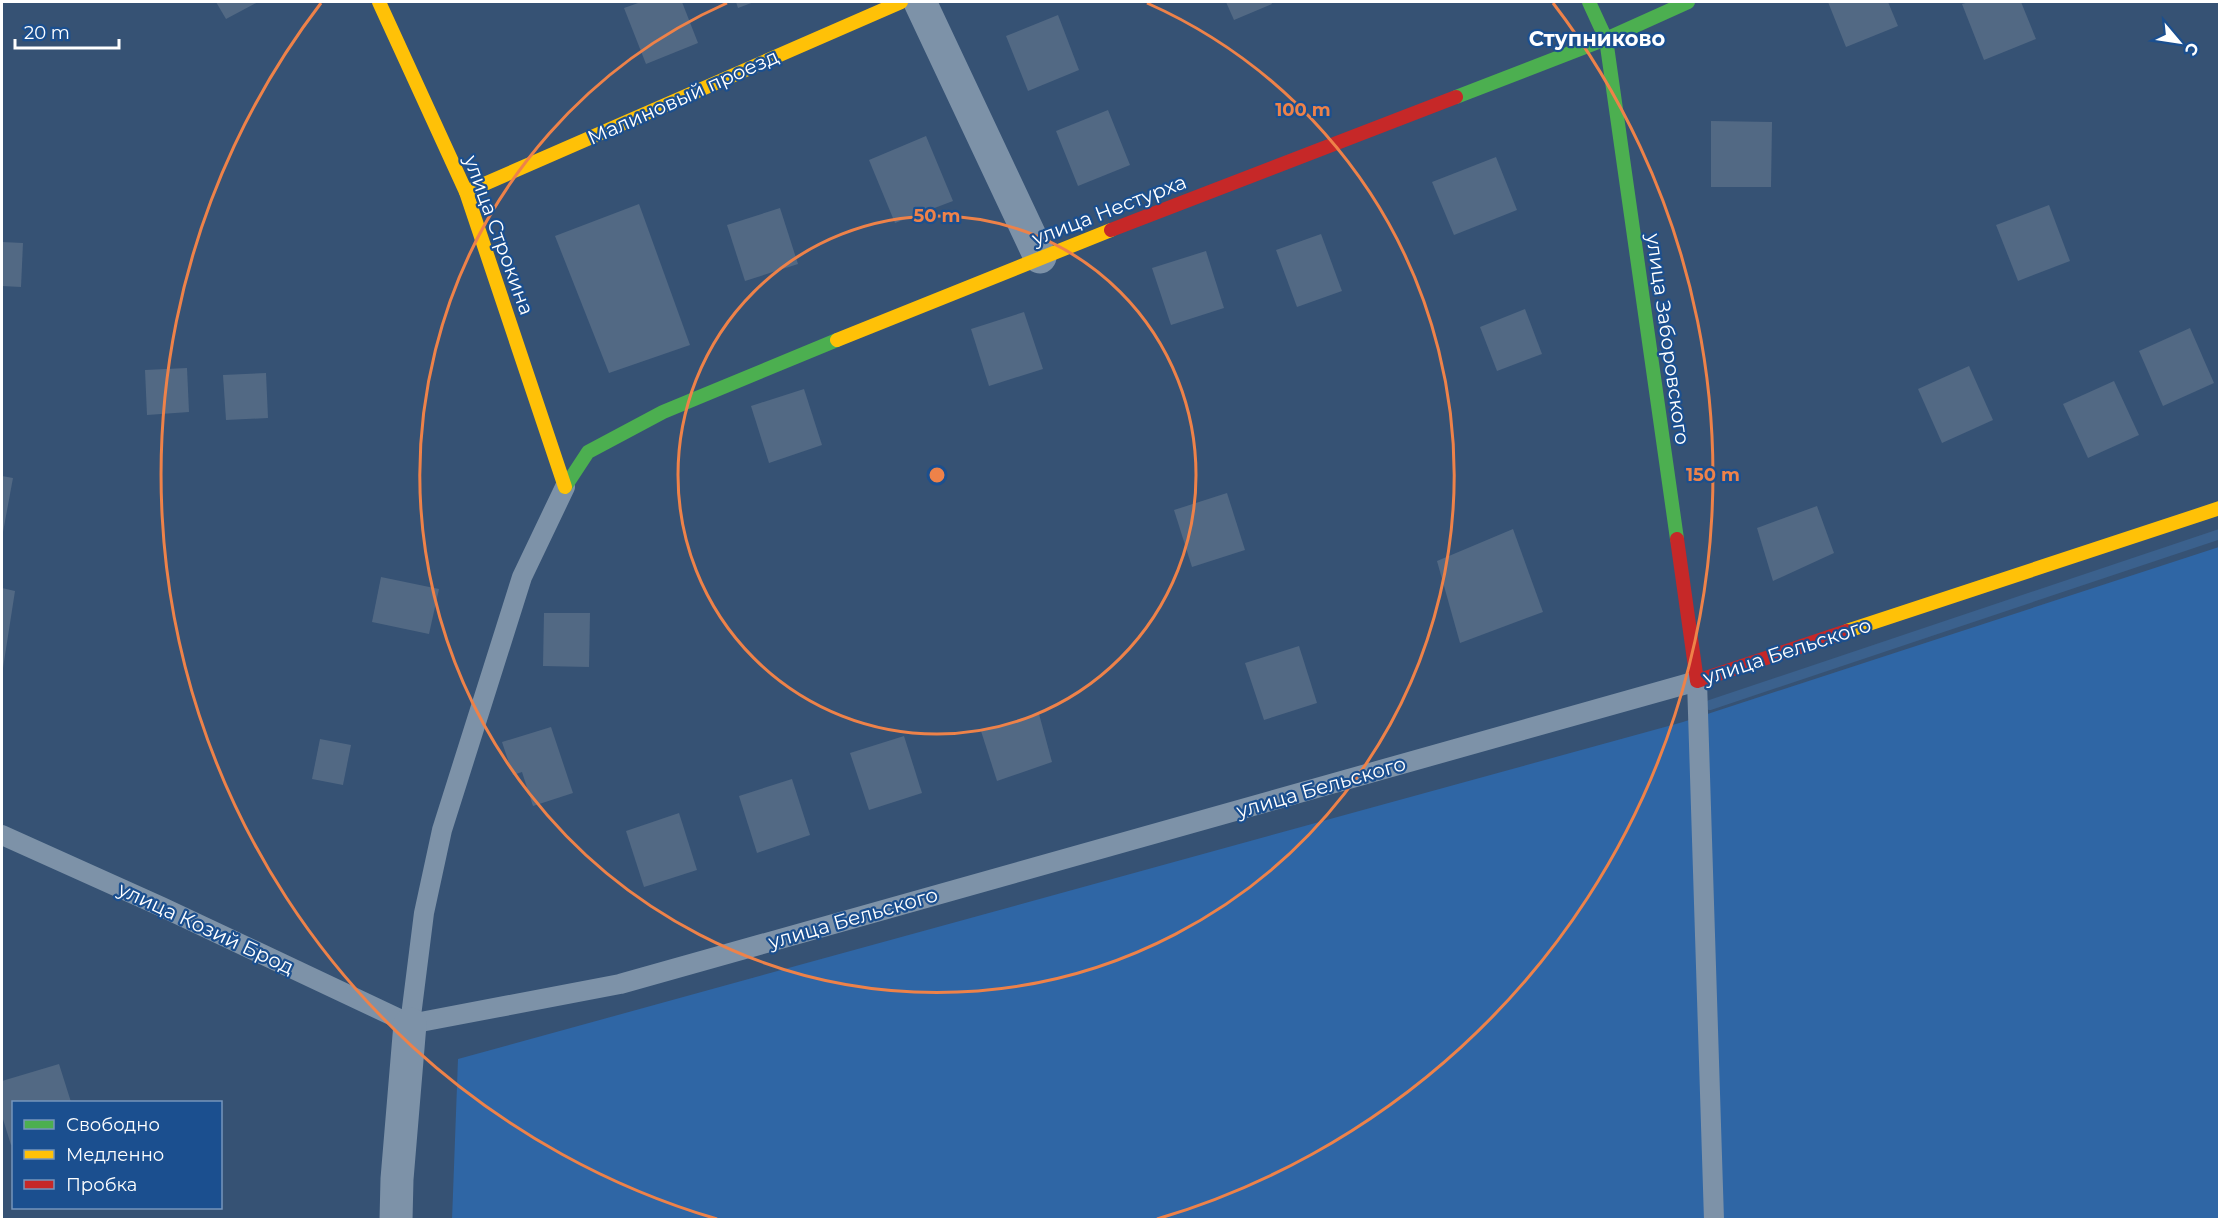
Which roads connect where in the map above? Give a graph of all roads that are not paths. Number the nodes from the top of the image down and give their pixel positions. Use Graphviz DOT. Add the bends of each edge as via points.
graph roads {
  1 [pos="379,2"];
  2 [pos="901,2"];
  3 [pos="920,2"];
  4 [pos="1589,2"];
  5 [pos="1688,2"];
  6 [pos="1606,39"];
  7 [pos="466,192"];
  8 [pos="1040,257"];
  9 [pos="565,487"];
  10 [pos="2220,508"];
  11 [pos="1697,681"];
  12 [pos="2,835"];
  13 [pos="410,1024"];
  14 [pos="396,1220"];
  15 [pos="1714,1220"];
  1 -- 7 [label="street, улица Строкина"];
  2 -- 7 [label="street, Малиновый проезд"];
  3 -- 8 [label="street"];
  4 -- 6 [label="street, улица Заборовского"];
  5 -- 6 [label="street, улица Нестурха"];
  6 -- 8 [label="street, улица Нестурха"];
  6 -- 11 [label="street, улица Заборовского"];
  7 -- 9 [label="street, улица Строкина"];
  8 -- 9 [label="street, улица Нестурха" via="663,412 588,452"];
  9 -- 13 [label="lane" via="522,577 442,830 424,913"];
  10 -- 11 [label="street, улица Бельского"];
  11 -- 13 [label="lane, улица Бельского" via="620,984"];
  11 -- 15 [label="lane"];
  12 -- 13 [label="lane, улица Козий Брод"];
  13 -- 14 [label="street"];
}
